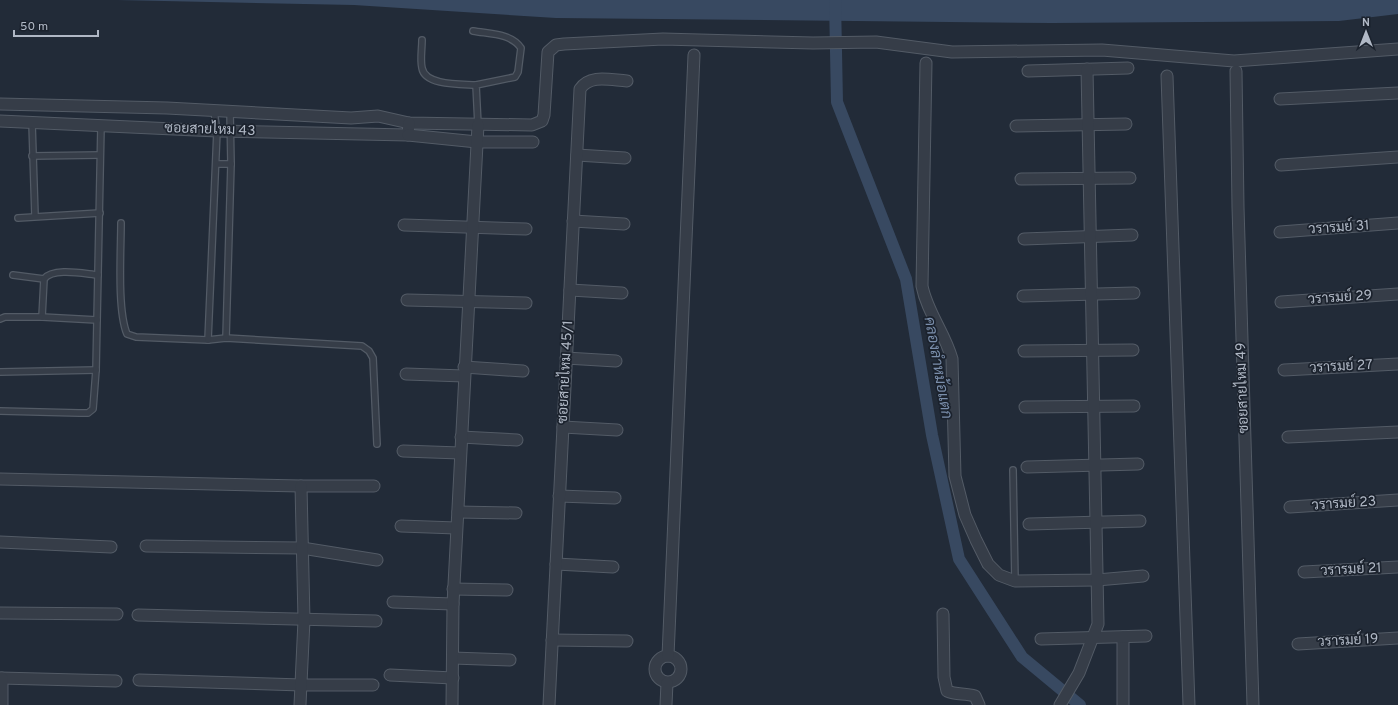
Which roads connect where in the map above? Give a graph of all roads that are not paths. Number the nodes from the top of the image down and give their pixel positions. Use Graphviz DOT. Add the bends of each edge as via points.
graph roads {
  1 [pos="473,31"];
  2 [pos="422,40"];
  3 [pos="1398,49"];
  4 [pos="694,55"];
  5 [pos="926,63"];
  6 [pos="1128,68"];
  7 [pos="1087,69"];
  8 [pos="1028,71"];
  9 [pos="1236,71"];
  10 [pos="1166,76"];
  11 [pos="627,81"];
  12 [pos="476,85"];
  13 [pos="1398,93"];
  14 [pos="1280,99"];
  15 [pos="0,104"];
  16 [pos="214,111"];
  17 [pos="230,111"];
  18 [pos="0,120"];
  19 [pos="32,123"];
  20 [pos="409,123"];
  21 [pos="1087,124"];
  22 [pos="1126,124"];
  23 [pos="478,125"];
  24 [pos="102,126"];
  25 [pos="1016,126"];
  26 [pos="217,131"];
  27 [pos="230,131"];
  28 [pos="408,135"];
  29 [pos="476,142"];
  30 [pos="533,142"];
  31 [pos="100,155"];
  32 [pos="577,155"];
  33 [pos="32,156"];
  34 [pos="1398,157"];
  35 [pos="625,158"];
  36 [pos="216,164"];
  37 [pos="231,164"];
  38 [pos="1281,165"];
  39 [pos="1130,178"];
  40 [pos="1021,179"];
  41 [pos="1089,179"];
  42 [pos="100,213"];
  43 [pos="35,216"];
  44 [pos="18,218"];
  45 [pos="574,221"];
  46 [pos="121,223"];
  47 [pos="1398,223"];
  48 [pos="624,224"];
  49 [pos="404,225"];
  50 [pos="472,227"];
  51 [pos="526,229"];
  52 [pos="1280,232"];
  53 [pos="1132,235"];
  54 [pos="1090,237"];
  55 [pos="1024,239"];
  56 [pos="13,275"];
  57 [pos="98,276"];
  58 [pos="44,279"];
  59 [pos="570,290"];
  60 [pos="622,293"];
  61 [pos="1134,293"];
  62 [pos="1091,294"];
  63 [pos="1398,294"];
  64 [pos="1022,296"];
  65 [pos="407,300"];
  66 [pos="467,301"];
  67 [pos="1281,302"];
  68 [pos="526,303"];
  69 [pos="42,317"];
  70 [pos="0,319"];
  71 [pos="97,320"];
  72 [pos="226,338"];
  73 [pos="208,340"];
  74 [pos="1092,350"];
  75 [pos="1133,350"];
  76 [pos="1024,351"];
  77 [pos="566,358"];
  78 [pos="616,361"];
  79 [pos="1398,364"];
  80 [pos="96,370"];
  81 [pos="1284,370"];
  82 [pos="523,371"];
  83 [pos="0,372"];
  84 [pos="464,372"];
  85 [pos="406,374"];
  86 [pos="1134,406"];
  87 [pos="1025,407"];
  88 [pos="1094,407"];
  89 [pos="0,411"];
  90 [pos="563,427"];
  91 [pos="617,430"];
  92 [pos="1398,432"];
  93 [pos="461,437"];
  94 [pos="1288,437"];
  95 [pos="517,440"];
  96 [pos="377,444"];
  97 [pos="403,451"];
  98 [pos="460,453"];
  99 [pos="1138,464"];
  100 [pos="1095,465"];
  101 [pos="1027,466"];
  102 [pos="1013,470"];
  103 [pos="0,479"];
  104 [pos="301,486"];
  105 [pos="374,486"];
  106 [pos="559,496"];
  107 [pos="615,498"];
  108 [pos="1398,500"];
  109 [pos="1290,507"];
  110 [pos="458,512"];
  111 [pos="516,513"];
  112 [pos="1096,521"];
  113 [pos="1140,521"];
  114 [pos="1029,524"];
  115 [pos="401,526"];
  116 [pos="456,528"];
  117 [pos="0,542"];
  118 [pos="146,546"];
  119 [pos="111,547"];
  120 [pos="302,548"];
  121 [pos="377,560"];
  122 [pos="556,564"];
  123 [pos="613,567"];
  124 [pos="1398,567"];
  125 [pos="1304,572"];
  126 [pos="1143,576"];
  127 [pos="1097,580"];
  128 [pos="1015,581"];
  129 [pos="453,589"];
  130 [pos="507,590"];
  131 [pos="393,602"];
  132 [pos="453,604"];
  133 [pos="0,613"];
  134 [pos="117,614"];
  135 [pos="943,614"];
  136 [pos="138,616"];
  137 [pos="304,620"];
  138 [pos="376,621"];
  139 [pos="1123,636"];
  140 [pos="1146,636"];
  141 [pos="1093,637"];
  142 [pos="1398,638"];
  143 [pos="1041,639"];
  144 [pos="552,640"];
  145 [pos="627,641"];
  146 [pos="1298,644"];
  147 [pos="668,656"];
  148 [pos="453,658"];
  149 [pos="510,660"];
  150 [pos="390,675"];
  151 [pos="1,678"];
  152 [pos="453,678"];
  153 [pos="139,680"];
  154 [pos="116,681"];
  155 [pos="667,683"];
  156 [pos="302,685"];
  157 [pos="373,685"];
  158 [pos="2,705"];
  159 [pos="300,705"];
  160 [pos="452,705"];
  161 [pos="549,705"];
  162 [pos="666,705"];
  163 [pos="979,705"];
  164 [pos="1060,705"];
  165 [pos="1123,705"];
  166 [pos="1189,705"];
  167 [pos="1253,705"];
  1 -- 12 [label="lane" via="509,38 516,41 521,48 515,77"];
  2 -- 12 [label="lane" via="424,75 435,81"];
  3 -- 23 [label="street" via="1234,61 1102,50 952,52 876,42 663,39 556,45 548,52 542,121 532,125"];
  4 -- 147 [label="street"];
  5 -- 128 [label="street" via="922,286 952,359 954,463 965,515 988,564 999,575"];
  6 -- 7 [label="street"];
  7 -- 8 [label="street"];
  7 -- 21 [label="street"];
  9 -- 167 [label="street, ซอยสายไหม 49" via="1238,223"];
  10 -- 166 [label="street"];
  11 -- 32 [label="street, ซอยสายไหม 45/1" via="592,79 585,82 580,89"];
  12 -- 23 [label="lane"];
  13 -- 14 [label="street"];
  15 -- 16 [label="street"];
  16 -- 17 [label="street"];
  16 -- 26 [label="lane"];
  17 -- 20 [label="street" via="350,118 378,116"];
  17 -- 27 [label="lane"];
  18 -- 19 [label="street, ซอยสายไหม 43"];
  19 -- 24 [label="street, ซอยสายไหม 43"];
  19 -- 33 [label="lane"];
  20 -- 23 [label="street"];
  20 -- 28 [label="street"];
  21 -- 22 [label="street"];
  21 -- 25 [label="street"];
  21 -- 41 [label="street"];
  23 -- 29 [label="street"];
  24 -- 26 [label="street, ซอยสายไหม 43"];
  24 -- 31 [label="lane"];
  26 -- 27 [label="street, ซอยสายไหม 43"];
  26 -- 36 [label="lane"];
  27 -- 28 [label="street, ซอยสายไหม 43"];
  27 -- 37 [label="lane"];
  28 -- 29 [label="street, ซอยสายไหม 43"];
  29 -- 30 [label="street, ซอยสายไหม 43"];
  29 -- 50 [label="street"];
  31 -- 33 [label="lane"];
  31 -- 42 [label="lane"];
  32 -- 35 [label="street"];
  32 -- 45 [label="street, ซอยสายไหม 45/1"];
  33 -- 43 [label="lane"];
  34 -- 38 [label="street"];
  36 -- 37 [label="lane"];
  36 -- 73 [label="lane"];
  37 -- 72 [label="lane"];
  39 -- 41 [label="street"];
  40 -- 41 [label="street"];
  41 -- 54 [label="street"];
  42 -- 43 [label="lane"];
  42 -- 57 [label="lane"];
  43 -- 44 [label="lane"];
  45 -- 48 [label="street"];
  45 -- 59 [label="street, ซอยสายไหม 45/1"];
  46 -- 73 [label="lane" via="122,308 123,325 127,334 136,337"];
  47 -- 52 [label="street, วรารมย์ 31"];
  49 -- 50 [label="street"];
  50 -- 51 [label="street"];
  50 -- 66 [label="street"];
  53 -- 54 [label="street"];
  54 -- 55 [label="street"];
  54 -- 62 [label="street"];
  56 -- 58 [label="lane"];
  57 -- 58 [label="lane" via="58,272 47,275"];
  57 -- 71 [label="lane"];
  58 -- 69 [label="lane"];
  59 -- 60 [label="street"];
  59 -- 77 [label="street, ซอยสายไหม 45/1"];
  61 -- 62 [label="street"];
  62 -- 64 [label="street"];
  62 -- 74 [label="street"];
  63 -- 67 [label="street, วรารมย์ 29"];
  65 -- 66 [label="street"];
  66 -- 68 [label="street"];
  66 -- 84 [label="street"];
  69 -- 70 [label="lane"];
  69 -- 71 [label="lane"];
  71 -- 80 [label="lane"];
  72 -- 73 [label="lane"];
  72 -- 96 [label="lane" via="362,346 373,358"];
  74 -- 75 [label="street"];
  74 -- 76 [label="street"];
  74 -- 88 [label="street"];
  77 -- 78 [label="street"];
  77 -- 90 [label="street, ซอยสายไหม 45/1"];
  79 -- 81 [label="street, วรารมย์ 27"];
  80 -- 83 [label="lane"];
  80 -- 89 [label="lane" via="93,409 88,413"];
  82 -- 84 [label="street"];
  84 -- 85 [label="street"];
  84 -- 93 [label="street"];
  86 -- 88 [label="street"];
  87 -- 88 [label="street"];
  88 -- 100 [label="street"];
  90 -- 91 [label="street"];
  90 -- 106 [label="street, ซอยสายไหม 45/1"];
  92 -- 94 [label="street"];
  93 -- 95 [label="street"];
  93 -- 98 [label="street"];
  97 -- 98 [label="street"];
  98 -- 110 [label="street"];
  99 -- 100 [label="street"];
  100 -- 101 [label="street"];
  100 -- 112 [label="street"];
  102 -- 128 [label="lane"];
  103 -- 104 [label="street"];
  104 -- 105 [label="street"];
  104 -- 120 [label="street"];
  106 -- 107 [label="street"];
  106 -- 122 [label="street, ซอยสายไหม 45/1"];
  108 -- 109 [label="street, วรารมย์ 23"];
  110 -- 111 [label="street"];
  110 -- 116 [label="street"];
  112 -- 113 [label="street"];
  112 -- 114 [label="street"];
  112 -- 127 [label="street"];
  115 -- 116 [label="street"];
  116 -- 129 [label="street"];
  117 -- 119 [label="street"];
  118 -- 120 [label="street"];
  120 -- 121 [label="street"];
  120 -- 137 [label="street"];
  122 -- 123 [label="street"];
  122 -- 144 [label="street, ซอยสายไหม 45/1"];
  124 -- 125 [label="street, วรารมย์ 21"];
  126 -- 127 [label="street"];
  127 -- 128 [label="street"];
  127 -- 141 [label="street" via="1098,624"];
  129 -- 130 [label="street"];
  129 -- 132 [label="street"];
  131 -- 132 [label="street"];
  132 -- 148 [label="street"];
  133 -- 134 [label="street"];
  135 -- 163 [label="street" via="944,677 947,690 955,694 975,696"];
  136 -- 137 [label="street"];
  137 -- 138 [label="street"];
  137 -- 156 [label="street"];
  139 -- 140 [label="street"];
  139 -- 141 [label="street"];
  139 -- 165 [label="street"];
  141 -- 143 [label="street"];
  141 -- 164 [label="street" via="1079,673"];
  142 -- 146 [label="street, วรารมย์ 19"];
  144 -- 145 [label="street"];
  144 -- 161 [label="street, ซอยสายไหม 45/1"];
  147 -- 155 [label="street" via="660,659 655,667 656,676"];
  147 -- 155 [label="street" via="677,660 681,668 679,676"];
  148 -- 149 [label="street"];
  148 -- 152 [label="street"];
  150 -- 152 [label="street"];
  151 -- 154 [label="street"];
  151 -- 158 [label="street"];
  152 -- 160 [label="street"];
  153 -- 156 [label="street"];
  155 -- 162 [label="street"];
  156 -- 157 [label="street"];
  156 -- 159 [label="street"];
}
